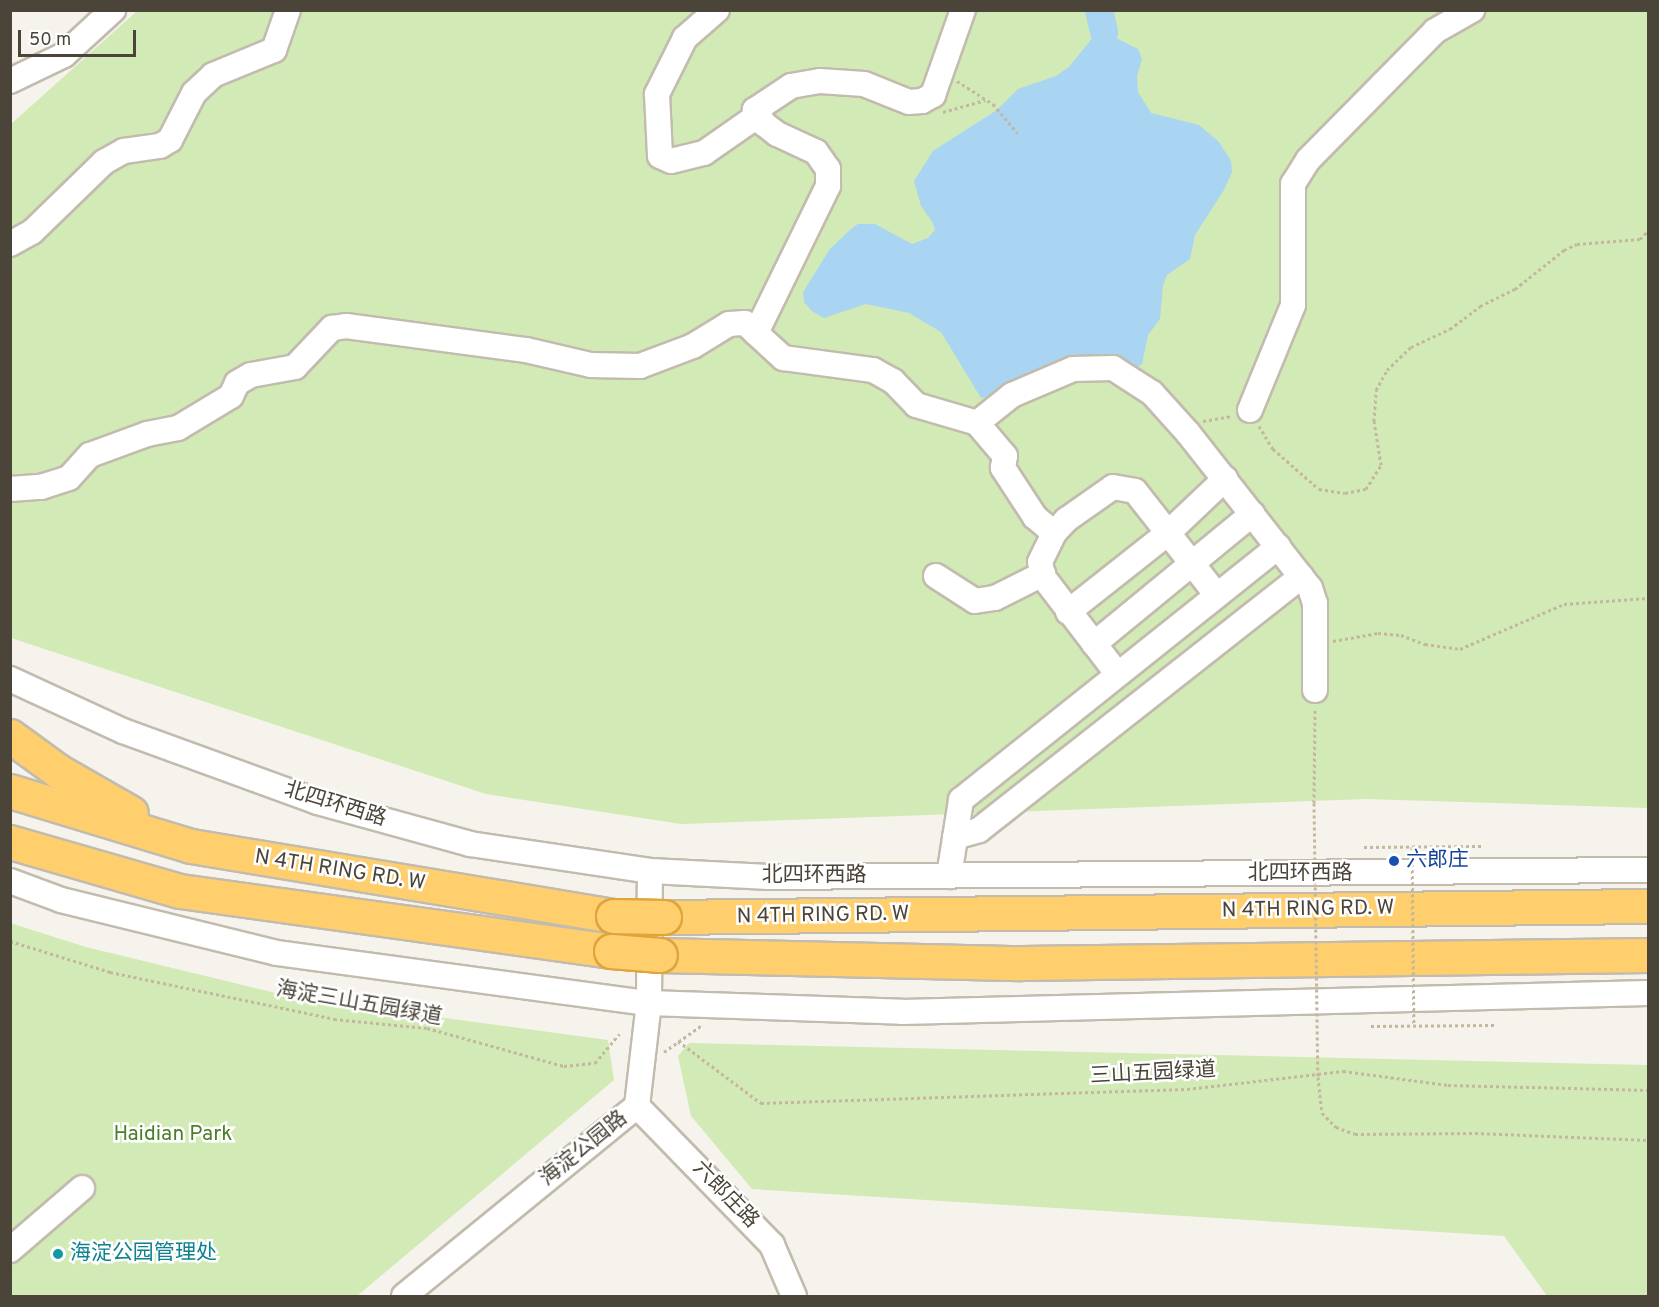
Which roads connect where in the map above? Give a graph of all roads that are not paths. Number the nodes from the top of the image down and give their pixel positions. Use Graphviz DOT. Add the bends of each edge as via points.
graph roads {
  1 [pos="113,10"];
  2 [pos="288,10"];
  3 [pos="717,10"];
  4 [pos="963,10"];
  5 [pos="1472,10"];
  6 [pos="10,81"];
  7 [pos="760,114"];
  8 [pos="10,244"];
  9 [pos="756,333"];
  10 [pos="1250,410"];
  11 [pos="977,423"];
  12 [pos="1225,479"];
  13 [pos="10,489"];
  14 [pos="1252,514"];
  15 [pos="1168,532"];
  16 [pos="1054,533"];
  17 [pos="1278,547"];
  18 [pos="1194,562"];
  19 [pos="1043,574"];
  20 [pos="936,576"];
  21 [pos="1301,577"];
  22 [pos="1216,594"];
  23 [pos="1068,612"];
  24 [pos="1094,644"];
  25 [pos="1116,672"];
  26 [pos="10,679"];
  27 [pos="1315,690"];
  28 [pos="10,736"];
  29 [pos="10,744"];
  30 [pos="58,771"];
  31 [pos="10,791"];
  32 [pos="955,837"];
  33 [pos="10,842"];
  34 [pos="191,846"];
  35 [pos="650,870"];
  36 [pos="1648,870"];
  37 [pos="949,876"];
  38 [pos="10,882"];
  39 [pos="1648,906"];
  40 [pos="1648,955"];
  41 [pos="1648,993"];
  42 [pos="649,1003"];
  43 [pos="637,1106"];
  44 [pos="82,1188"];
  45 [pos="10,1250"];
  46 [pos="404,1296"];
  47 [pos="794,1296"];
  1 -- 6 [label="street" via="64,55"];
  2 -- 8 [label="street" via="274,50 213,75 194,93 170,140 160,146 124,151 104,162 32,232"];
  3 -- 7 [label="street" via="685,38 657,94 660,156 670,161 704,153"];
  4 -- 7 [label="street" via="933,95 922,101 909,102 864,84 820,81 791,86 761,102 755,110"];
  5 -- 10 [label="street" via="1435,31 1308,160 1293,184 1293,305"];
  7 -- 9 [label="street" via="764,124 777,134 816,152 828,169 828,186"];
  9 -- 11 [label="street" via="783,358 873,370 893,381 916,405"];
  9 -- 13 [label="street" via="745,323 729,324 693,346 640,366 591,365 526,350 410,333 332,328 295,367 251,375 237,383 231,396 178,428 147,434 90,455 69,478 41,487"];
  11 -- 12 [label="street" via="1012,395 1073,369 1113,368 1152,393"];
  11 -- 16 [label="street" via="1005,456 1003,468 1035,517"];
  12 -- 14 [label="street"];
  12 -- 15 [label="street"];
  14 -- 17 [label="street"];
  14 -- 18 [label="street"];
  15 -- 16 [label="street" via="1135,491 1113,487"];
  15 -- 18 [label="street"];
  15 -- 23 [label="street"];
  16 -- 19 [label="street" via="1040,562"];
  17 -- 21 [label="street"];
  17 -- 22 [label="street"];
  18 -- 22 [label="street"];
  18 -- 24 [label="street"];
  19 -- 20 [label="street" via="995,598 975,601"];
  19 -- 23 [label="street"];
  21 -- 27 [label="street" via="1315,603"];
  21 -- 32 [label="street" via="979,830"];
  22 -- 25 [label="street"];
  23 -- 24 [label="street"];
  24 -- 25 [label="street"];
  25 -- 32 [label="street" via="961,801"];
  26 -- 35 [label="street, 北四环西路" via="123,731 318,802 470,844"];
  28 -- 30 [label="highway"];
  29 -- 30 [label="highway"];
  30 -- 34 [label="highway"];
  31 -- 34 [label="highway, N 4TH RING RD. W"];
  32 -- 37 [label="street"];
  33 -- 40 [label="highway, N 4TH RING RD. W, bridge" via="180,891 660,955 1020,963"];
  34 -- 39 [label="highway, N 4TH RING RD. W, bridge" via="613,916"];
  35 -- 37 [label="street, 北四环西路" via="769,877"];
  35 -- 42 [label="street, 海淀公园路"];
  36 -- 37 [label="street, 北四环西路"];
  38 -- 42 [label="street" via="61,900 277,953"];
  41 -- 42 [label="street" via="902,1012"];
  42 -- 43 [label="street, 海淀公园路"];
  43 -- 46 [label="street, 海淀公园路"];
  43 -- 47 [label="street, 六郎庄路" via="772,1245"];
  44 -- 45 [label="street"];
}
